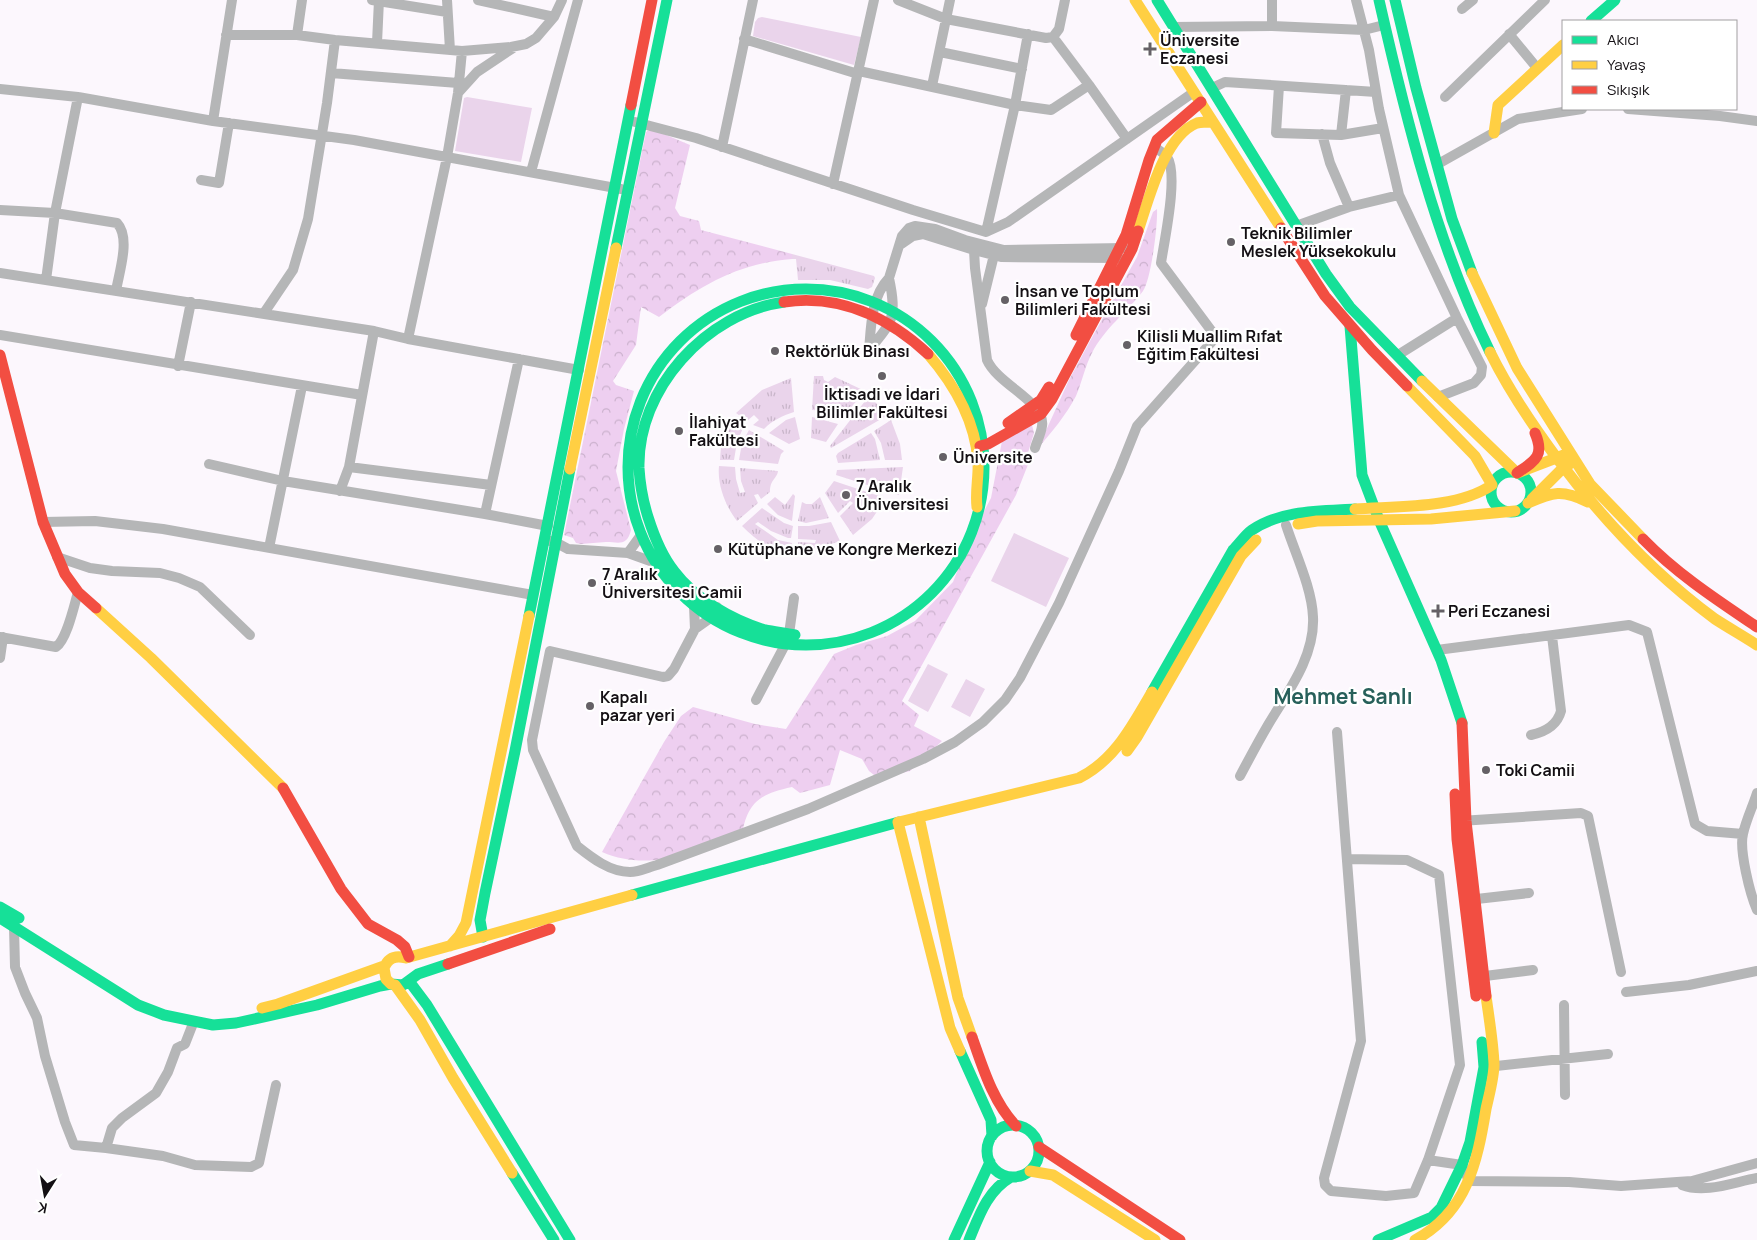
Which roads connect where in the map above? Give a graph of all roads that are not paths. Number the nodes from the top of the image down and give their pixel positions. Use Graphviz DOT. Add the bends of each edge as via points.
graph roads {
  1 [pos="232,0"];
  2 [pos="302,0"];
  3 [pos="372,0"];
  4 [pos="379,0"];
  5 [pos="447,0"];
  6 [pos="478,0"];
  7 [pos="562,0"];
  8 [pos="578,0"];
  9 [pos="652,0"];
  10 [pos="667,0"];
  11 [pos="753,0"];
  12 [pos="874,0"];
  13 [pos="898,0"];
  14 [pos="950,0"];
  15 [pos="1065,0"];
  16 [pos="1135,0"];
  17 [pos="1157,0"];
  18 [pos="1272,0"];
  19 [pos="1356,0"];
  20 [pos="1379,0"];
  21 [pos="1396,0"];
  22 [pos="1473,0"];
  23 [pos="1545,0"];
  24 [pos="1615,0"];
  25 [pos="1462,9"];
  26 [pos="447,12"];
  27 [pos="554,17"];
  28 [pos="946,19"];
  29 [pos="1592,20"];
  30 [pos="1384,25"];
  31 [pos="1272,26"];
  32 [pos="1174,27"];
  33 [pos="1364,30"];
  34 [pos="1028,34"];
  35 [pos="1509,34"];
  36 [pos="226,35"];
  37 [pos="297,35"];
  38 [pos="1053,37"];
  39 [pos="744,39"];
  40 [pos="335,40"];
  41 [pos="377,43"];
  42 [pos="516,46"];
  43 [pos="1562,46"];
  44 [pos="450,50"];
  45 [pos="462,51"];
  46 [pos="940,52"];
  47 [pos="1537,68"];
  48 [pos="1022,69"];
  49 [pos="331,73"];
  50 [pos="859,73"];
  51 [pos="1089,85"];
  52 [pos="932,86"];
  53 [pos="1280,86"];
  54 [pos="458,88"];
  55 [pos="1212,88"];
  56 [pos="0,89"];
  57 [pos="1346,90"];
  58 [pos="1194,92"];
  59 [pos="1376,92"];
  60 [pos="78,97"];
  61 [pos="1445,97"];
  62 [pos="1201,102"];
  63 [pos="1015,105"];
  64 [pos="1576,110"];
  65 [pos="1641,110"];
  66 [pos="1757,120"];
  67 [pos="213,121"];
  68 [pos="628,122"];
  69 [pos="1213,122"];
  70 [pos="229,123"];
  71 [pos="641,123"];
  72 [pos="1383,128"];
  73 [pos="1494,133"];
  74 [pos="1322,134"];
  75 [pos="1341,134"];
  76 [pos="321,136"];
  77 [pos="1127,139"];
  78 [pos="722,147"];
  79 [pos="1154,147"];
  80 [pos="1166,156"];
  81 [pos="446,157"];
  82 [pos="1438,164"];
  83 [pos="531,172"];
  84 [pos="201,180"];
  85 [pos="834,184"];
  86 [pos="615,188"];
  87 [pos="628,190"];
  88 [pos="1399,195"];
  89 [pos="1349,207"];
  90 [pos="0,210"];
  91 [pos="55,213"];
  92 [pos="1296,226"];
  93 [pos="986,232"];
  94 [pos="900,245"];
  95 [pos="974,250"];
  96 [pos="1123,253"];
  97 [pos="994,256"];
  98 [pos="0,273"];
  99 [pos="889,278"];
  100 [pos="46,280"];
  101 [pos="116,291"];
  102 [pos="191,302"];
  103 [pos="873,309"];
  104 [pos="981,310"];
  105 [pos="892,312"];
  106 [pos="264,313"];
  107 [pos="1457,318"];
  108 [pos="890,324"];
  109 [pos="1350,326"];
  110 [pos="374,331"];
  111 [pos="0,335"];
  112 [pos="408,339"];
  113 [pos="0,355"];
  114 [pos="1398,355"];
  115 [pos="519,359"];
  116 [pos="178,366"];
  117 [pos="578,370"];
  118 [pos="302,386"];
  119 [pos="362,396"];
  120 [pos="1438,397"];
  121 [pos="1038,409"];
  122 [pos="1529,421"];
  123 [pos="981,441"];
  124 [pos="1035,448"];
  125 [pos="1572,456"];
  126 [pos="1560,463"];
  127 [pos="209,464"];
  128 [pos="349,467"];
  129 [pos="1517,473"];
  130 [pos="283,481"];
  131 [pos="492,485"];
  132 [pos="1492,486"];
  133 [pos="340,490"];
  134 [pos="1528,503"];
  135 [pos="1592,504"];
  136 [pos="1370,508"];
  137 [pos="1515,511"];
  138 [pos="485,514"];
  139 [pos="641,514"];
  140 [pos="1374,520"];
  141 [pos="43,522"];
  142 [pos="1286,525"];
  143 [pos="548,526"];
  144 [pos="641,535"];
  145 [pos="550,541"];
  146 [pos="270,548"];
  147 [pos="628,553"];
  148 [pos="57,557"];
  149 [pos="653,562"];
  150 [pos="78,592"];
  151 [pos="533,595"];
  152 [pos="794,598"];
  153 [pos="697,601"];
  154 [pos="715,612"];
  155 [pos="1757,627"];
  156 [pos="695,629"];
  157 [pos="250,635"];
  158 [pos="1552,636"];
  159 [pos="1,637"];
  160 [pos="787,638"];
  161 [pos="1757,644"];
  162 [pos="1437,650"];
  163 [pos="0,658"];
  164 [pos="756,700"];
  165 [pos="1337,732"];
  166 [pos="1531,735"];
  167 [pos="1240,776"];
  168 [pos="1757,793"];
  169 [pos="920,821"];
  170 [pos="1461,821"];
  171 [pos="899,826"];
  172 [pos="1742,834"];
  173 [pos="1347,859"];
  174 [pos="1530,893"];
  175 [pos="1469,900"];
  176 [pos="0,906"];
  177 [pos="1757,910"];
  178 [pos="0,918"];
  179 [pos="14,927"];
  180 [pos="483,937"];
  181 [pos="450,946"];
  182 [pos="407,958"];
  183 [pos="384,966"];
  184 [pos="1533,970"];
  185 [pos="1620,972"];
  186 [pos="1757,972"];
  187 [pos="1478,977"];
  188 [pos="410,979"];
  189 [pos="393,985"];
  190 [pos="1626,992"];
  191 [pos="1564,1004"];
  192 [pos="194,1022"];
  193 [pos="1608,1054"];
  194 [pos="1564,1059"];
  195 [pos="1489,1066"];
  196 [pos="276,1085"];
  197 [pos="1565,1094"];
  198 [pos="1016,1126"];
  199 [pos="992,1136"];
  200 [pos="1039,1147"];
  201 [pos="106,1148"];
  202 [pos="1428,1160"];
  203 [pos="990,1162"];
  204 [pos="1757,1163"];
  205 [pos="1462,1165"];
  206 [pos="1030,1172"];
  207 [pos="1011,1177"];
  208 [pos="1757,1178"];
  209 [pos="1469,1182"];
  210 [pos="1677,1182"];
  211 [pos="554,1240"];
  212 [pos="570,1240"];
  213 [pos="954,1240"];
  214 [pos="969,1240"];
  215 [pos="1155,1240"];
  216 [pos="1180,1240"];
  217 [pos="1378,1240"];
  218 [pos="1415,1240"];
  1 -- 36 [label="street"];
  2 -- 37 [label="street"];
  3 -- 4 [label="street"];
  4 -- 26 [label="street"];
  4 -- 41 [label="street"];
  5 -- 26 [label="street"];
  6 -- 27 [label="street"];
  7 -- 27 [label="street"];
  8 -- 83 [label="street"];
  9 -- 68 [label="main road"];
  10 -- 71 [label="main road"];
  11 -- 39 [label="street"];
  12 -- 50 [label="street"];
  13 -- 28 [label="street"];
  14 -- 28 [label="street"];
  15 -- 38 [label="street" via="1059,29"];
  16 -- 58 [label="main road"];
  17 -- 32 [label="main road"];
  18 -- 31 [label="street"];
  19 -- 33 [label="street"];
  20 -- 30 [label="main road"];
  21 -- 82 [label="main road" via="1400,26"];
  22 -- 25 [label="street"];
  23 -- 35 [label="street"];
  24 -- 29 [label="main road"];
  26 -- 44 [label="street"];
  27 -- 42 [label="street" via="536,38"];
  28 -- 34 [label="street"];
  28 -- 46 [label="street"];
  30 -- 33 [label="street"];
  30 -- 122 [label="main road" via="1440,227 1476,323"];
  31 -- 32 [label="street"];
  31 -- 33 [label="street"];
  32 -- 55 [label="main road"];
  33 -- 59 [label="street"];
  34 -- 38 [label="street"];
  34 -- 48 [label="street"];
  35 -- 47 [label="street"];
  35 -- 61 [label="street"];
  36 -- 37 [label="street"];
  36 -- 67 [label="street"];
  37 -- 40 [label="street"];
  38 -- 51 [label="street"];
  39 -- 50 [label="street"];
  39 -- 78 [label="street"];
  40 -- 41 [label="street"];
  40 -- 49 [label="street"];
  41 -- 44 [label="street"];
  42 -- 45 [label="street"];
  42 -- 54 [label="street"];
  43 -- 47 [label="main road"];
  44 -- 45 [label="street"];
  45 -- 54 [label="street"];
  46 -- 48 [label="street"];
  46 -- 52 [label="street"];
  47 -- 73 [label="main road" via="1498,105"];
  48 -- 63 [label="street"];
  49 -- 54 [label="street"];
  49 -- 76 [label="street"];
  50 -- 52 [label="street"];
  50 -- 85 [label="street"];
  51 -- 63 [label="street" via="1051,110"];
  51 -- 77 [label="street"];
  52 -- 63 [label="street"];
  53 -- 55 [label="street" via="1225,82"];
  53 -- 57 [label="street"];
  53 -- 74 [label="street" via="1276,133"];
  54 -- 81 [label="street"];
  55 -- 92 [label="main road"];
  56 -- 60 [label="street"];
  57 -- 59 [label="street"];
  57 -- 75 [label="street"];
  58 -- 62 [label="main road"];
  58 -- 77 [label="street"];
  59 -- 72 [label="street"];
  60 -- 67 [label="street"];
  60 -- 91 [label="street"];
  62 -- 69 [label="main road"];
  62 -- 79 [label="main road" via="1169,128"];
  63 -- 93 [label="street"];
  64 -- 73 [label="street" via="1518,119"];
  65 -- 66 [label="street"];
  67 -- 70 [label="street"];
  68 -- 71 [label="street"];
  68 -- 86 [label="main road"];
  69 -- 80 [label="main road" via="1198,123 1179,135"];
  69 -- 109 [label="main road" via="1325,296"];
  70 -- 76 [label="street"];
  70 -- 84 [label="street" via="219,183"];
  71 -- 78 [label="street"];
  71 -- 87 [label="main road"];
  72 -- 75 [label="street"];
  72 -- 88 [label="street"];
  73 -- 82 [label="street"];
  74 -- 75 [label="street"];
  74 -- 89 [label="street" via="1330,163"];
  76 -- 81 [label="street"];
  76 -- 106 [label="street" via="308,219 293,270"];
  77 -- 93 [label="street" via="1008,222"];
  78 -- 85 [label="street"];
  79 -- 80 [label="street"];
  79 -- 96 [label="main road"];
  80 -- 96 [label="main road"];
  80 -- 156 [label="street" via="1171,169 1171,185 1160,263 1216,337 1137,426 1059,603 1005,700 983,722 954,742 923,759 808,809 657,865 632,872 608,867 577,846 533,750 532,740 550,651 663,677 674,669"];
  81 -- 83 [label="street"];
  81 -- 112 [label="street"];
  82 -- 125 [label="main road" via="1452,219 1495,323 1517,368"];
  83 -- 86 [label="street"];
  85 -- 93 [label="street"];
  86 -- 87 [label="street"];
  86 -- 117 [label="main road"];
  87 -- 145 [label="main road"];
  88 -- 89 [label="street"];
  88 -- 107 [label="street"];
  89 -- 92 [label="street"];
  90 -- 91 [label="street"];
  91 -- 100 [label="street"];
  91 -- 101 [label="street" via="118,223 122,228 125,240"];
  92 -- 114 [label="main road" via="1350,307"];
  94 -- 95 [label="street" via="912,236 923,234"];
  94 -- 96 [label="street" via="904,232 915,226 1004,250"];
  94 -- 99 [label="street"];
  95 -- 97 [label="street"];
  95 -- 104 [label="street"];
  96 -- 97 [label="street"];
  96 -- 121 [label="main road" via="1052,399"];
  97 -- 104 [label="street"];
  98 -- 100 [label="street"];
  99 -- 103 [label="street"];
  99 -- 105 [label="street"];
  100 -- 101 [label="street"];
  101 -- 102 [label="street"];
  102 -- 106 [label="street"];
  102 -- 116 [label="street"];
  103 -- 105 [label="main road"];
  103 -- 108 [label="main road"];
  103 -- 108 [label="street" via="869,351"];
  103 -- 139 [label="main road" via="843,293 809,289 775,291 741,300 698,324 663,361 641,400 634,422 628,466 631,500"];
  104 -- 121 [label="street" via="990,367"];
  105 -- 108 [label="street"];
  105 -- 123 [label="main road" via="933,345 954,368 972,398"];
  106 -- 110 [label="street"];
  107 -- 114 [label="street"];
  107 -- 120 [label="street" via="1482,367 1481,375 1474,383"];
  108 -- 123 [label="main road" via="924,350 944,371"];
  109 -- 132 [label="main road" via="1475,456"];
  109 -- 136 [label="main road" via="1362,475"];
  110 -- 112 [label="street"];
  110 -- 119 [label="street"];
  111 -- 116 [label="street"];
  112 -- 115 [label="street"];
  113 -- 141 [label="main road"];
  114 -- 120 [label="main road"];
  115 -- 117 [label="street"];
  115 -- 131 [label="street"];
  116 -- 118 [label="street"];
  117 -- 143 [label="main road"];
  118 -- 119 [label="street"];
  118 -- 130 [label="street"];
  119 -- 128 [label="street"];
  120 -- 129 [label="main road"];
  121 -- 123 [label="main road"];
  121 -- 124 [label="street" via="1043,425"];
  122 -- 126 [label="main road"];
  122 -- 129 [label="main road" via="1539,440 1540,452 1536,461"];
  123 -- 160 [label="main road" via="977,506 951,568 933,593 908,614 855,638 810,644"];
  125 -- 126 [label="main road"];
  125 -- 155 [label="main road" via="1590,484 1659,555 1703,591"];
  126 -- 129 [label="main road"];
  126 -- 134 [label="main road" via="1542,491"];
  126 -- 135 [label="main road"];
  127 -- 130 [label="street"];
  128 -- 131 [label="street"];
  128 -- 133 [label="street"];
  129 -- 132 [label="main road" via="1504,473"];
  129 -- 134 [label="main road" via="1530,485"];
  130 -- 133 [label="street"];
  130 -- 146 [label="street"];
  131 -- 138 [label="street"];
  132 -- 136 [label="main road" via="1445,503"];
  132 -- 137 [label="main road" via="1496,505"];
  133 -- 138 [label="street"];
  134 -- 135 [label="main road" via="1557,492 1571,493"];
  134 -- 137 [label="main road"];
  135 -- 161 [label="main road" via="1664,578 1716,619"];
  136 -- 140 [label="main road"];
  136 -- 169 [label="main road" via="1278,517 1252,530 1233,550 1129,732 1113,755 1094,771 1079,778"];
  137 -- 140 [label="main road" via="1431,519"];
  138 -- 143 [label="street"];
  139 -- 144 [label="main road"];
  139 -- 153 [label="main road" via="667,563"];
  140 -- 142 [label="main road"];
  140 -- 162 [label="main road"];
  140 -- 170 [label="main road" via="1435,668 1453,724"];
  141 -- 146 [label="street" via="95,521"];
  141 -- 148 [label="main road"];
  142 -- 167 [label="street" via="1313,617 1308,653"];
  142 -- 169 [label="main road" via="1257,538 1240,556 1137,737 1100,779 1083,788"];
  143 -- 145 [label="main road"];
  144 -- 147 [label="street"];
  144 -- 149 [label="main road"];
  145 -- 147 [label="street" via="568,549"];
  145 -- 151 [label="main road"];
  145 -- 180 [label="main road" via="517,742 484,893 480,920"];
  146 -- 151 [label="street"];
  147 -- 149 [label="street"];
  148 -- 150 [label="main road"];
  148 -- 157 [label="street" via="90,568 160,573 179,578 200,587"];
  149 -- 153 [label="main road" via="677,591"];
  150 -- 159 [label="street" via="64,636 56,647"];
  150 -- 182 [label="main road" via="151,658 284,789 341,889 368,924 405,947"];
  151 -- 181 [label="main road" via="466,923"];
  152 -- 160 [label="street"];
  153 -- 154 [label="main road"];
  153 -- 156 [label="street"];
  154 -- 156 [label="street"];
  154 -- 160 [label="main road" via="732,628 754,636"];
  158 -- 162 [label="street"];
  158 -- 166 [label="street" via="1561,711 1551,728"];
  158 -- 172 [label="street" via="1630,626 1647,632 1695,824 1707,832"];
  159 -- 163 [label="street"];
  160 -- 164 [label="street"];
  162 -- 170 [label="main road" via="1462,721"];
  165 -- 173 [label="street"];
  168 -- 172 [label="street"];
  169 -- 171 [label="main road"];
  169 -- 198 [label="main road" via="958,998 991,1086 1004,1113"];
  170 -- 175 [label="main road"];
  170 -- 185 [label="street" via="1581,813 1588,816"];
  171 -- 180 [label="main road"];
  171 -- 188 [label="main road" via="533,934"];
  171 -- 199 [label="main road" via="950,1028 991,1120"];
  172 -- 177 [label="street" via="1743,860"];
  173 -- 202 [label="street" via="1407,860 1439,875 1460,1065"];
  173 -- 202 [label="street" via="1361,1041 1324,1178 1325,1185 1331,1190 1386,1196 1414,1192"];
  174 -- 175 [label="street"];
  175 -- 187 [label="main road"];
  176 -- 183 [label="main road" via="142,996 166,1006 214,1015 235,1014 278,1004"];
  178 -- 179 [label="main road"];
  179 -- 192 [label="main road" via="138,1004 164,1015"];
  179 -- 201 [label="street" via="15,967 37,1018 45,1056 74,1145"];
  180 -- 181 [label="main road"];
  181 -- 182 [label="main road"];
  182 -- 183 [label="main road" via="393,957"];
  182 -- 188 [label="main road" via="412,965"];
  183 -- 189 [label="main road" via="384,975"];
  184 -- 187 [label="street"];
  186 -- 190 [label="street" via="1689,985"];
  187 -- 195 [label="main road"];
  188 -- 189 [label="main road" via="402,985"];
  188 -- 212 [label="main road"];
  189 -- 192 [label="main road" via="236,1023 213,1025"];
  189 -- 211 [label="main road" via="420,1020"];
  191 -- 194 [label="street"];
  192 -- 201 [label="street" via="185,1044 177,1048 156,1094 112,1128"];
  193 -- 194 [label="street"];
  194 -- 195 [label="street"];
  194 -- 197 [label="street"];
  195 -- 205 [label="main road"];
  195 -- 209 [label="main road" via="1479,1150"];
  196 -- 201 [label="street" via="259,1163 251,1167 195,1165 163,1156"];
  198 -- 199 [label="main road" via="1003,1128"];
  198 -- 200 [label="main road" via="1028,1130"];
  199 -- 203 [label="main road" via="987,1149"];
  200 -- 206 [label="main road" via="1038,1160"];
  200 -- 216 [label="main road"];
  202 -- 205 [label="street"];
  203 -- 207 [label="main road" via="998,1173"];
  203 -- 213 [label="main road"];
  204 -- 210 [label="street"];
  205 -- 209 [label="street"];
  205 -- 217 [label="main road" via="1440,1208 1432,1216"];
  206 -- 207 [label="main road"];
  206 -- 215 [label="main road" via="1053,1175"];
  207 -- 214 [label="main road" via="992,1193"];
  208 -- 210 [label="street" via="1709,1188 1689,1188"];
  209 -- 210 [label="street" via="1569,1182 1621,1186"];
  209 -- 218 [label="main road" via="1445,1219"];
}
